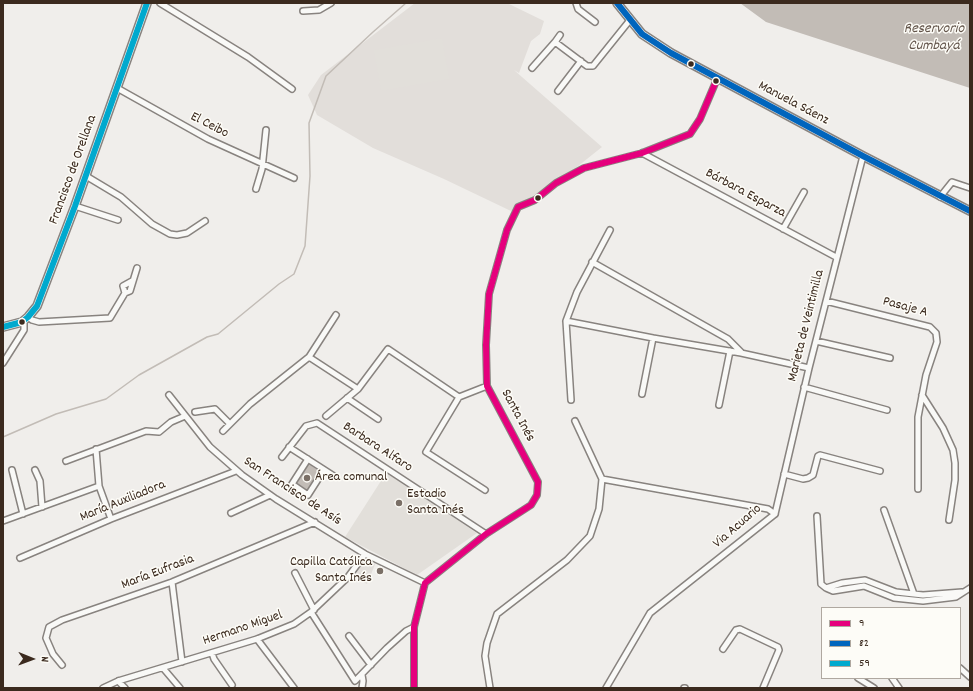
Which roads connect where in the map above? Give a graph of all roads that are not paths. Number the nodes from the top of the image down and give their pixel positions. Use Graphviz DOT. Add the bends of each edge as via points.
graph roads {
  1 [pos="147,3"];
  2 [pos="160,3"];
  3 [pos="331,3"];
  4 [pos="576,3"];
  5 [pos="617,3"];
  6 [pos="303,11"];
  7 [pos="630,20"];
  8 [pos="595,22"];
  9 [pos="560,35"];
  10 [pos="555,42"];
  11 [pos="581,62"];
  12 [pos="532,68"];
  13 [pos="717,79"];
  14 [pos="117,88"];
  15 [pos="292,89"];
  16 [pos="558,91"];
  17 [pos="266,130"];
  18 [pos="642,152"];
  19 [pos="863,156"];
  20 [pos="263,164"];
  21 [pos="86,176"];
  22 [pos="294,178"];
  23 [pos="970,188"];
  24 [pos="256,189"];
  25 [pos="804,192"];
  26 [pos="940,197"];
  27 [pos="75,206"];
  28 [pos="970,211"];
  29 [pos="118,220"];
  30 [pos="205,221"];
  31 [pos="783,228"];
  32 [pos="610,230"];
  33 [pos="836,257"];
  34 [pos="592,262"];
  35 [pos="137,268"];
  36 [pos="826,300"];
  37 [pos="336,315"];
  38 [pos="26,319"];
  39 [pos="566,321"];
  40 [pos="3,326"];
  41 [pos="653,338"];
  42 [pos="816,340"];
  43 [pos="730,351"];
  44 [pos="741,353"];
  45 [pos="309,357"];
  46 [pos="890,358"];
  47 [pos="3,363"];
  48 [pos="809,368"];
  49 [pos="487,386"];
  50 [pos="804,387"];
  51 [pos="358,389"];
  52 [pos="642,394"];
  53 [pos="169,395"];
  54 [pos="922,395"];
  55 [pos="459,397"];
  56 [pos="347,398"];
  57 [pos="571,400"];
  58 [pos="719,405"];
  59 [pos="887,410"];
  60 [pos="195,412"];
  61 [pos="185,416"];
  62 [pos="326,416"];
  63 [pos="378,419"];
  64 [pos="575,421"];
  65 [pos="230,424"];
  66 [pos="223,431"];
  67 [pos="289,447"];
  68 [pos="96,449"];
  69 [pos="282,457"];
  70 [pos="308,459"];
  71 [pos="66,461"];
  72 [pos="12,470"];
  73 [pos="35,470"];
  74 [pos="236,470"];
  75 [pos="324,470"];
  76 [pos="880,471"];
  77 [pos="784,474"];
  78 [pos="334,476"];
  79 [pos="602,480"];
  80 [pos="99,486"];
  81 [pos="918,489"];
  82 [pos="485,490"];
  83 [pos="270,495"];
  84 [pos="42,507"];
  85 [pos="884,510"];
  86 [pos="231,513"];
  87 [pos="23,514"];
  88 [pos="775,514"];
  89 [pos="817,516"];
  90 [pos="111,519"];
  91 [pos="949,520"];
  92 [pos="3,521"];
  93 [pos="315,522"];
  94 [pos="486,534"];
  95 [pos="365,554"];
  96 [pos="20,558"];
  97 [pos="295,573"];
  98 [pos="172,582"];
  99 [pos="424,583"];
  100 [pos="826,588"];
  101 [pos="970,588"];
  102 [pos="962,592"];
  103 [pos="914,594"];
  104 [pos="312,611"];
  105 [pos="414,627"];
  106 [pos="348,636"];
  107 [pos="257,639"];
  108 [pos="723,649"];
  109 [pos="212,653"];
  110 [pos="182,662"];
  111 [pos="62,665"];
  112 [pos="371,665"];
  113 [pos="164,668"];
  114 [pos="961,669"];
  115 [pos="362,675"];
  116 [pos="970,677"];
  117 [pos="860,679"];
  118 [pos="893,679"];
  119 [pos="118,680"];
  120 [pos="232,685"];
  121 [pos="103,688"];
  122 [pos="125,688"];
  123 [pos="180,688"];
  124 [pos="294,688"];
  125 [pos="362,688"];
  126 [pos="414,688"];
  127 [pos="490,688"];
  128 [pos="606,688"];
  129 [pos="763,688"];
  130 [pos="874,688"];
  131 [pos="899,688"];
  1 -- 14 [label="street, Francisco de Orellana"];
  2 -- 15 [label="street" via="248,57"];
  3 -- 6 [label="street" via="319,10"];
  4 -- 8 [label="street" via="578,9"];
  5 -- 7 [label="street, Manuela Sáenz"];
  7 -- 11 [label="street" via="593,66"];
  7 -- 13 [label="street, Manuela Sáenz" via="642,34"];
  9 -- 10 [label="street"];
  10 -- 11 [label="street"];
  10 -- 12 [label="street"];
  11 -- 16 [label="street"];
  13 -- 18 [label="street, Santa Inés" via="700,119 690,134"];
  13 -- 19 [label="street, Manuela Sáenz"];
  14 -- 20 [label="street, El Ceibo" via="208,139"];
  14 -- 21 [label="street, Francisco de Orellana"];
  17 -- 20 [label="street"];
  18 -- 31 [label="street, Bárbara Esparza"];
  18 -- 49 [label="street, Santa Inés" via="584,168 556,183 535,200 518,207 507,230 489,294"];
  19 -- 26 [label="street, Manuela Sáenz"];
  19 -- 33 [label="street, Marieta de Veintimilla"];
  20 -- 22 [label="street, El Ceibo"];
  20 -- 24 [label="street"];
  21 -- 27 [label="street, Francisco de Orellana"];
  21 -- 30 [label="street" via="121,197 152,224 170,234 187,233"];
  23 -- 26 [label="street" via="952,182"];
  25 -- 31 [label="street"];
  26 -- 28 [label="street, Manuela Sáenz"];
  27 -- 29 [label="street"];
  27 -- 38 [label="street, Francisco de Orellana" via="37,306"];
  31 -- 33 [label="street, Bárbara Esparza"];
  32 -- 34 [label="street"];
  33 -- 36 [label="street, Marieta de Veintimilla"];
  34 -- 39 [label="street"];
  34 -- 44 [label="street" via="728,339"];
  35 -- 38 [label="street" via="130,291 107,319 39,322"];
  36 -- 42 [label="street, Marieta de Veintimilla"];
  36 -- 54 [label="street, Pasaje A" via="930,327 936,333 937,342"];
  37 -- 45 [label="street"];
  38 -- 40 [label="street"];
  38 -- 47 [label="street" via="24,330"];
  39 -- 41 [label="street"];
  39 -- 57 [label="street"];
  41 -- 43 [label="street"];
  41 -- 52 [label="street"];
  42 -- 46 [label="street"];
  42 -- 48 [label="street, Marieta de Veintimilla"];
  43 -- 44 [label="street"];
  43 -- 58 [label="street"];
  44 -- 48 [label="street"];
  45 -- 51 [label="street"];
  45 -- 65 [label="street" via="250,404"];
  48 -- 50 [label="street, Marieta de Veintimilla"];
  49 -- 55 [label="street"];
  49 -- 94 [label="street, Santa Inés" via="538,482 537,494 531,505"];
  50 -- 59 [label="street"];
  50 -- 77 [label="street, Marieta de Veintimilla"];
  51 -- 55 [label="street" via="388,349"];
  51 -- 56 [label="street"];
  53 -- 61 [label="street, San Francisco de Asís"];
  54 -- 81 [label="street, Pasaje A" via="918,424"];
  54 -- 91 [label="street" via="943,428 953,450 955,480"];
  55 -- 82 [label="street" via="426,452"];
  56 -- 62 [label="street"];
  56 -- 63 [label="street"];
  60 -- 65 [label="street" via="214,409"];
  61 -- 68 [label="street" via="171,422 159,432 146,431"];
  61 -- 74 [label="street, San Francisco de Asís" via="210,447"];
  64 -- 79 [label="street"];
  65 -- 66 [label="street"];
  67 -- 69 [label="street, Barbara Alfaro"];
  67 -- 70 [label="street"];
  67 -- 94 [label="street, Barbara Alfaro" via="306,426 317,423"];
  68 -- 71 [label="street"];
  68 -- 80 [label="street"];
  70 -- 75 [label="street"];
  70 -- 75 [label="street" via="292,484 308,495"];
  72 -- 87 [label="street"];
  73 -- 84 [label="street" via="40,481"];
  74 -- 83 [label="street, San Francisco de Asís"];
  74 -- 90 [label="street, María Auxiliadora"];
  75 -- 78 [label="street"];
  76 -- 77 [label="street" via="820,455 813,475 808,478 803,480"];
  77 -- 88 [label="street, Marieta de Veintimilla"];
  79 -- 88 [label="street, Via Acuario" via="768,509"];
  79 -- 127 [label="street" via="599,510 590,536 567,560 497,614 485,656"];
  80 -- 84 [label="street"];
  80 -- 90 [label="street"];
  83 -- 86 [label="street"];
  83 -- 93 [label="street, San Francisco de Asís"];
  84 -- 87 [label="street"];
  85 -- 103 [label="street"];
  87 -- 92 [label="street"];
  88 -- 128 [label="street, Via Acuario" via="650,613"];
  89 -- 100 [label="street" via="822,584"];
  90 -- 96 [label="street, María Auxiliadora"];
  93 -- 95 [label="street, San Francisco de Asís"];
  93 -- 98 [label="street, María Eufrasia"];
  94 -- 99 [label="street, Santa Inés"];
  95 -- 99 [label="street, San Francisco de Asís"];
  95 -- 104 [label="street, Hermano Miguel" via="348,577"];
  97 -- 104 [label="street"];
  98 -- 110 [label="street"];
  98 -- 111 [label="street, María Eufrasia" via="62,620 49,627 46,632 47,643"];
  99 -- 105 [label="street"];
  100 -- 102 [label="street" via="833,591 864,586 894,598 923,601 956,597"];
  100 -- 103 [label="street" via="865,580 896,592"];
  101 -- 102 [label="street"];
  102 -- 103 [label="street"];
  104 -- 107 [label="street, Hermano Miguel" via="294,624"];
  104 -- 115 [label="street" via="354,680"];
  105 -- 112 [label="street" via="406,631"];
  105 -- 126 [label="street"];
  106 -- 112 [label="street"];
  107 -- 109 [label="street, Hermano Miguel"];
  107 -- 124 [label="street"];
  108 -- 129 [label="street" via="740,628 778,647"];
  109 -- 110 [label="street, Hermano Miguel"];
  109 -- 120 [label="street" via="214,660"];
  110 -- 113 [label="street, Hermano Miguel"];
  112 -- 115 [label="street"];
  113 -- 119 [label="street, Hermano Miguel"];
  113 -- 123 [label="street"];
  114 -- 116 [label="street"];
  115 -- 125 [label="street"];
  117 -- 130 [label="street"];
  118 -- 131 [label="street"];
  119 -- 121 [label="street, Hermano Miguel"];
  119 -- 122 [label="street"];
}
